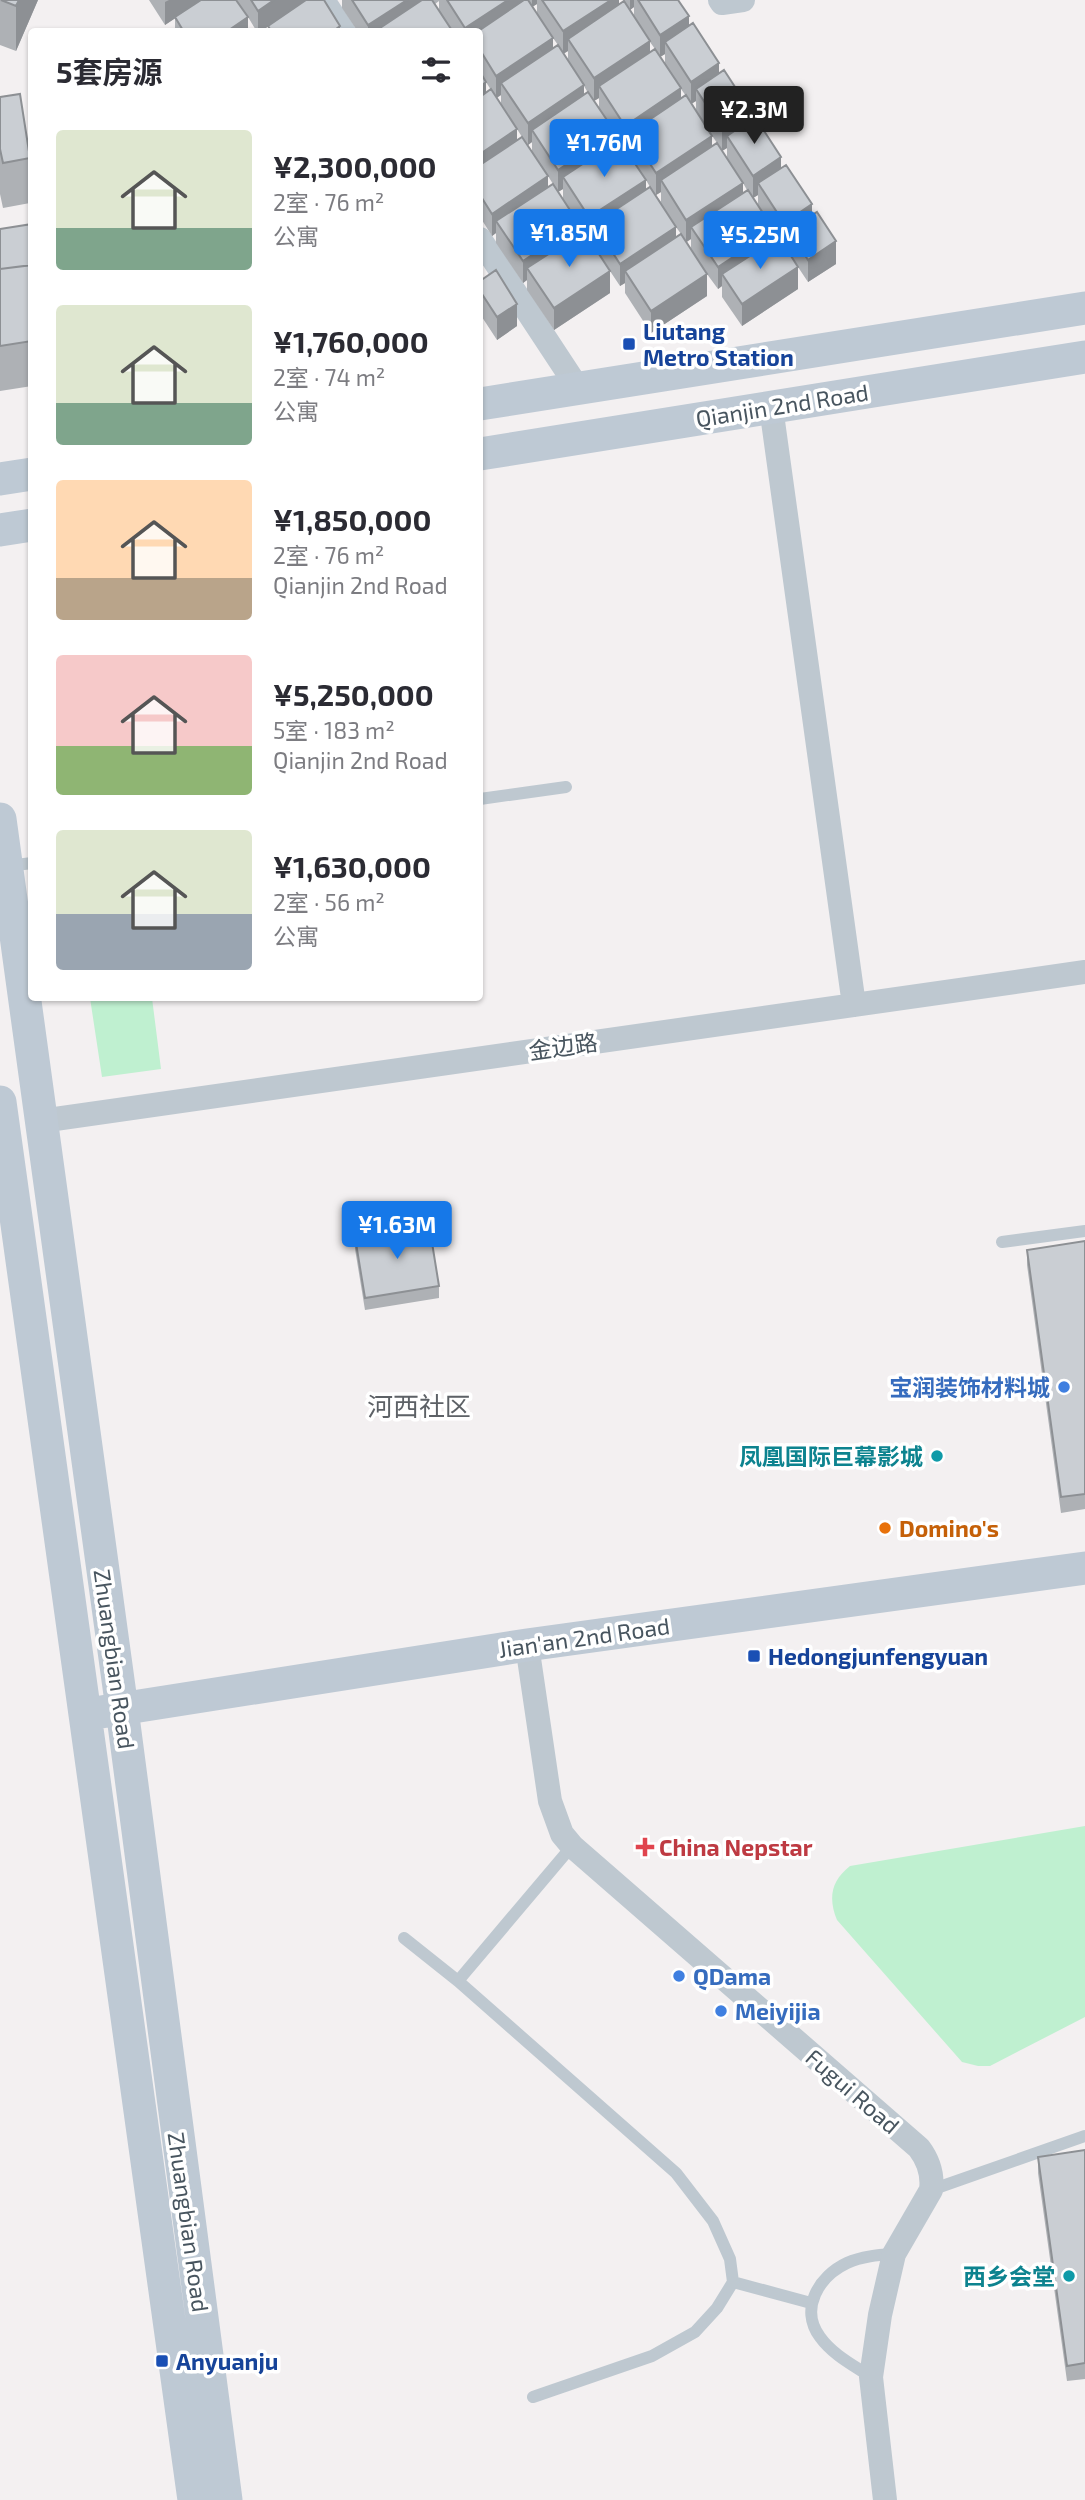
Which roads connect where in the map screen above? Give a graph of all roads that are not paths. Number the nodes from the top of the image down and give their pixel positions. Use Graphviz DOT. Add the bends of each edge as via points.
graph roads {
  1 [pos="323,0"];
  2 [pos="720,0"];
  3 [pos="743,0"];
  4 [pos="341,28"];
  5 [pos="483,244"];
  6 [pos="1085,308"];
  7 [pos="1085,357"];
  8 [pos="578,388"];
  9 [pos="483,404"];
  10 [pos="771,407"];
  11 [pos="483,454"];
  12 [pos="28,475"];
  13 [pos="0,479"];
  14 [pos="28,526"];
  15 [pos="0,530"];
  16 [pos="566,787"];
  17 [pos="483,799"];
  18 [pos="0,819"];
  19 [pos="19,865"];
  20 [pos="28,970"];
  21 [pos="1085,972"];
  22 [pos="31,1001"];
  23 [pos="854,1005"];
  24 [pos="0,1102"];
  25 [pos="41,1121"];
  26 [pos="1085,1231"];
  27 [pos="1002,1242"];
  28 [pos="1085,1568"];
  29 [pos="527,1644"];
  30 [pos="122,1709"];
  31 [pos="85,1715"];
  32 [pos="572,1846"];
  33 [pos="404,1938"];
  34 [pos="458,1981"];
  35 [pos="1085,2136"];
  36 [pos="931,2190"];
  37 [pos="894,2254"];
  38 [pos="733,2282"];
  39 [pos="811,2303"];
  40 [pos="871,2377"];
  41 [pos="533,2397"];
  42 [pos="194,2500"];
  43 [pos="226,2500"];
  44 [pos="884,2500"];
  1 -- 4 [label="street"];
  2 -- 3 [label="street"];
  5 -- 8 [label="street"];
  6 -- 8 [label="main road"];
  7 -- 10 [label="main road, Qianjin 2nd Road"];
  8 -- 9 [label="main road"];
  10 -- 11 [label="main road, Qianjin 2nd Road"];
  10 -- 23 [label="street"];
  12 -- 13 [label="main road"];
  14 -- 15 [label="main road"];
  16 -- 17 [label="lane"];
  18 -- 19 [label="main road, Zhuangbian Road"];
  19 -- 20 [label="main road, Zhuangbian Road"];
  21 -- 23 [label="street, 金边路"];
  22 -- 25 [label="main road, Zhuangbian Road"];
  23 -- 25 [label="street, 金边路"];
  24 -- 31 [label="main road, Zhuangbian Road"];
  25 -- 30 [label="main road, Zhuangbian Road"];
  26 -- 27 [label="lane"];
  28 -- 29 [label="main road, Jian'an 2nd Road"];
  29 -- 30 [label="main road, Jian'an 2nd Road"];
  29 -- 32 [label="street, Fugui Road" via="550,1801 562,1834"];
  30 -- 31 [label="main road, Jian'an 2nd Road"];
  30 -- 43 [label="main road, Zhuangbian Road"];
  31 -- 42 [label="main road, Zhuangbian Road"];
  32 -- 34 [label="lane"];
  32 -- 36 [label="street, Fugui Road" via="919,2148 932,2179"];
  33 -- 34 [label="lane"];
  34 -- 38 [label="lane" via="676,2173 713,2221 730,2259"];
  35 -- 36 [label="lane"];
  36 -- 37 [label="street"];
  37 -- 39 [label="lane" via="849,2262 831,2272"];
  37 -- 40 [label="street"];
  38 -- 39 [label="lane"];
  38 -- 41 [label="lane" via="695,2332 652,2356"];
  39 -- 40 [label="lane" via="818,2336 834,2353"];
  40 -- 44 [label="street"];
}
